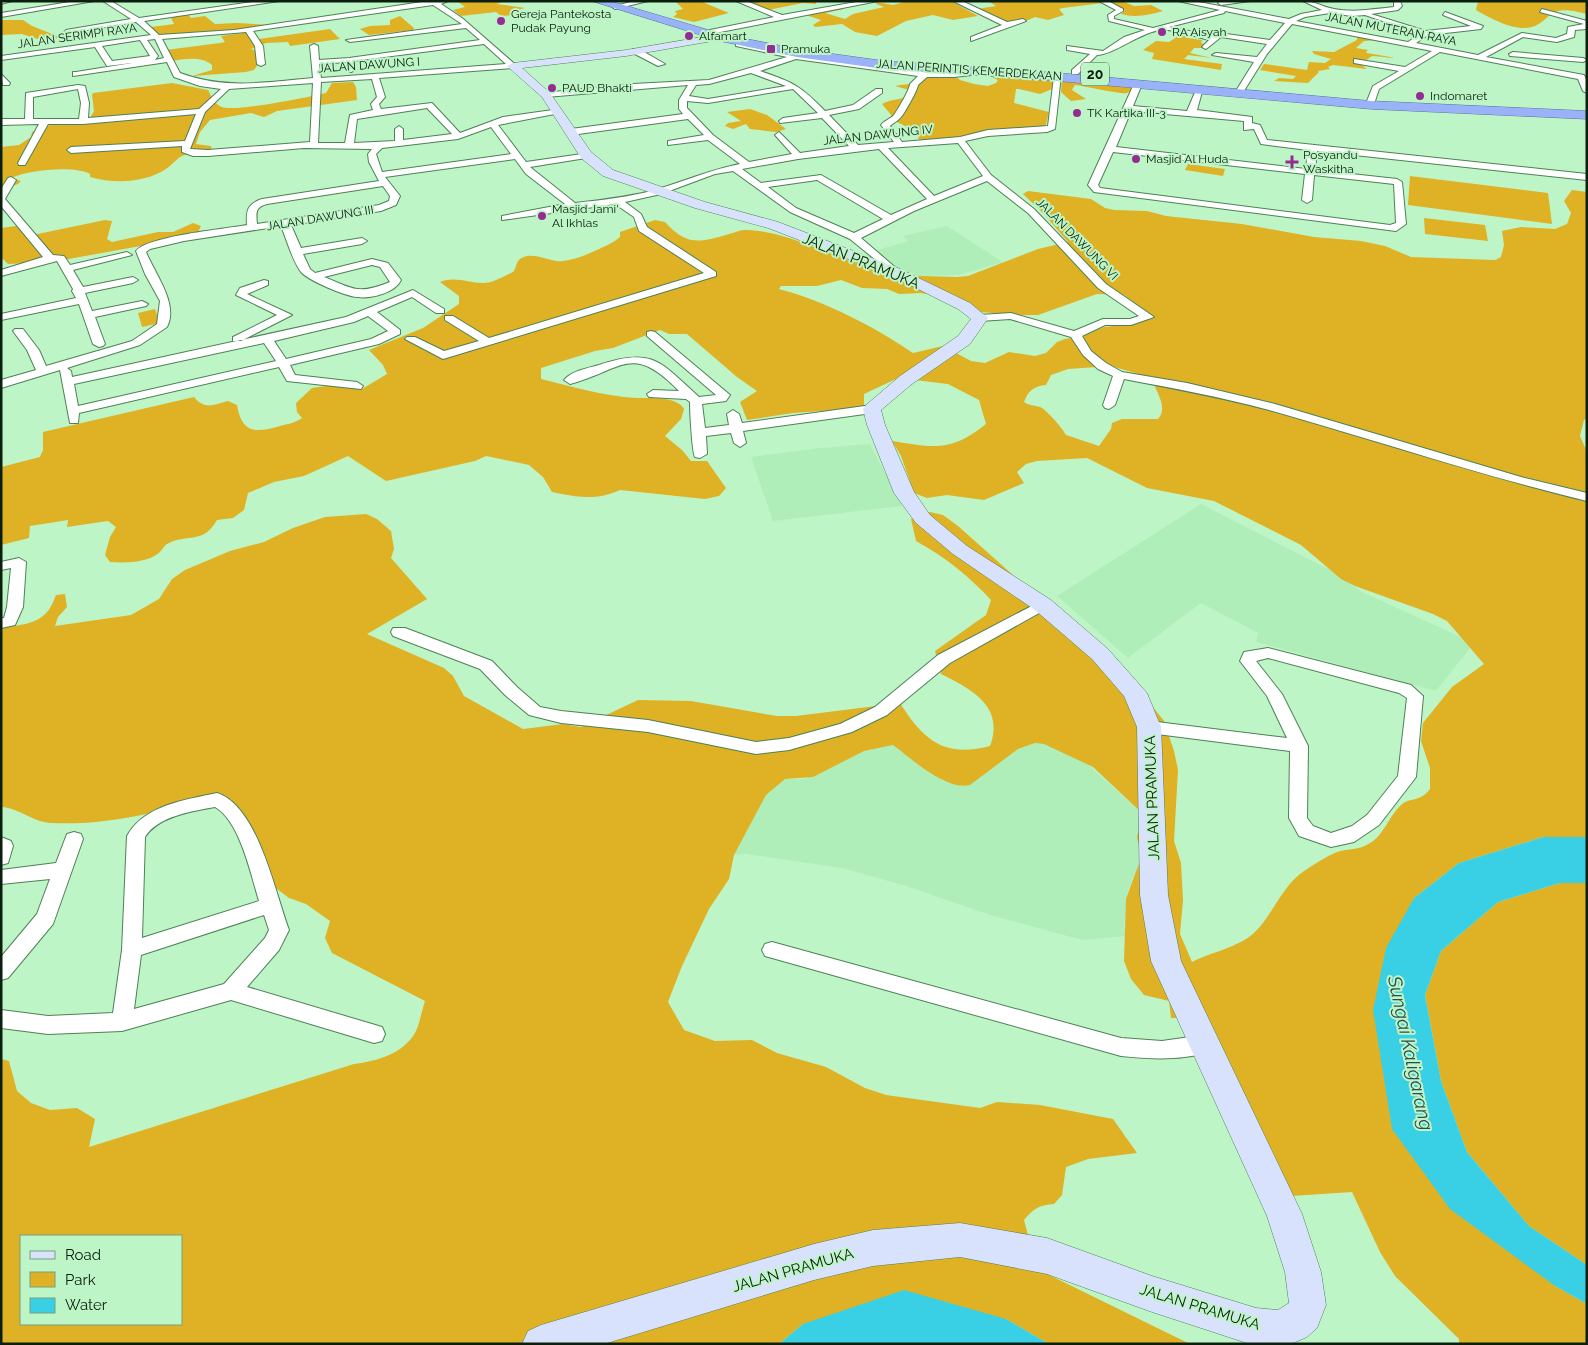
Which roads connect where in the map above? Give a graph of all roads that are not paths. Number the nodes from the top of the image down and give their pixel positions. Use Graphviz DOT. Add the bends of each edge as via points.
graph roads {
  1 [pos="9,1"];
  2 [pos="91,1"];
  3 [pos="276,1"];
  4 [pos="444,1"];
  5 [pos="597,1"];
  6 [pos="645,1"];
  7 [pos="739,1"];
  8 [pos="875,1"];
  9 [pos="956,1"];
  10 [pos="1114,1"];
  11 [pos="1181,1"];
  12 [pos="1247,1"];
  13 [pos="1306,1"];
  14 [pos="1397,1"];
  15 [pos="1,2"];
  16 [pos="108,2"];
  17 [pos="433,2"];
  18 [pos="1103,2"];
  19 [pos="1221,2"];
  20 [pos="615,5"];
  21 [pos="1196,5"];
  22 [pos="1227,10"];
  23 [pos="1542,11"];
  24 [pos="1330,12"];
  25 [pos="1363,13"];
  26 [pos="1444,14"];
  27 [pos="2,15"];
  28 [pos="34,17"];
  29 [pos="780,17"];
  30 [pos="138,20"];
  31 [pos="1024,21"];
  32 [pos="1291,22"];
  33 [pos="1006,24"];
  34 [pos="1176,24"];
  35 [pos="1585,25"];
  36 [pos="467,26"];
  37 [pos="1158,29"];
  38 [pos="248,30"];
  39 [pos="66,32"];
  40 [pos="1426,33"];
  41 [pos="716,35"];
  42 [pos="157,37"];
  43 [pos="1216,37"];
  44 [pos="142,38"];
  45 [pos="974,39"];
  46 [pos="1546,39"];
  47 [pos="350,40"];
  48 [pos="484,42"];
  49 [pos="1273,43"];
  50 [pos="97,44"];
  51 [pos="1411,44"];
  52 [pos="314,46"];
  53 [pos="1206,47"];
  54 [pos="1070,48"];
  55 [pos="1440,49"];
  56 [pos="1492,50"];
  57 [pos="1095,53"];
  58 [pos="648,55"];
  59 [pos="1216,55"];
  60 [pos="796,57"];
  61 [pos="1480,57"];
  62 [pos="1,58"];
  63 [pos="168,60"];
  64 [pos="350,60"];
  65 [pos="1260,60"];
  66 [pos="672,61"];
  67 [pos="1357,61"];
  68 [pos="1585,61"];
  69 [pos="316,62"];
  70 [pos="904,63"];
  71 [pos="261,64"];
  72 [pos="434,64"];
  73 [pos="513,66"];
  74 [pos="351,70"];
  75 [pos="1407,70"];
  76 [pos="752,71"];
  77 [pos="977,72"];
  78 [pos="1075,72"];
  79 [pos="76,74"];
  80 [pos="925,74"];
  81 [pos="1584,76"];
  82 [pos="317,77"];
  83 [pos="375,77"];
  84 [pos="1058,77"];
  85 [pos="225,83"];
  86 [pos="693,84"];
  87 [pos="1138,84"];
  88 [pos="793,87"];
  89 [pos="1200,90"];
  90 [pos="879,91"];
  91 [pos="1239,91"];
  92 [pos="1587,91"];
  93 [pos="802,93"];
  94 [pos="684,99"];
  95 [pos="716,100"];
  96 [pos="1371,101"];
  97 [pos="551,103"];
  98 [pos="1128,108"];
  99 [pos="1587,110"];
  100 [pos="201,112"];
  101 [pos="378,112"];
  102 [pos="1191,112"];
  103 [pos="823,114"];
  104 [pos="1587,115"];
  105 [pos="688,116"];
  106 [pos="29,120"];
  107 [pos="83,120"];
  108 [pos="45,121"];
  109 [pos="783,121"];
  110 [pos="1,122"];
  111 [pos="493,124"];
  112 [pos="398,129"];
  113 [pos="571,132"];
  114 [pos="191,133"];
  115 [pos="779,135"];
  116 [pos="132,136"];
  117 [pos="458,136"];
  118 [pos="710,137"];
  119 [pos="960,140"];
  120 [pos="187,143"];
  121 [pos="671,143"];
  122 [pos="349,144"];
  123 [pos="399,144"];
  124 [pos="314,145"];
  125 [pos="900,145"];
  126 [pos="379,146"];
  127 [pos="881,146"];
  128 [pos="856,148"];
  129 [pos="1313,148"];
  130 [pos="1111,149"];
  131 [pos="71,150"];
  132 [pos="586,155"];
  133 [pos="518,156"];
  134 [pos="798,156"];
  135 [pos="786,159"];
  136 [pos="22,163"];
  137 [pos="525,165"];
  138 [pos="748,166"];
  139 [pos="735,168"];
  140 [pos="1310,171"];
  141 [pos="818,177"];
  142 [pos="988,177"];
  143 [pos="1587,177"];
  144 [pos="382,179"];
  145 [pos="11,180"];
  146 [pos="760,186"];
  147 [pos="658,192"];
  148 [pos="1,199"];
  149 [pos="933,200"];
  150 [pos="1307,200"];
  151 [pos="617,201"];
  152 [pos="573,206"];
  153 [pos="505,218"];
  154 [pos="890,219"];
  155 [pos="285,223"];
  156 [pos="252,228"];
  157 [pos="854,237"];
  158 [pos="362,241"];
  159 [pos="297,252"];
  160 [pos="127,256"];
  161 [pos="50,258"];
  162 [pos="68,268"];
  163 [pos="893,271"];
  164 [pos="1,273"];
  165 [pos="313,277"];
  166 [pos="133,280"];
  167 [pos="264,283"];
  168 [pos="80,295"];
  169 [pos="142,304"];
  170 [pos="370,312"];
  171 [pos="90,315"];
  172 [pos="1,317"];
  173 [pos="980,318"];
  174 [pos="19,331"];
  175 [pos="651,334"];
  176 [pos="1075,335"];
  177 [pos="268,339"];
  178 [pos="411,339"];
  179 [pos="488,342"];
  180 [pos="99,344"];
  181 [pos="136,344"];
  182 [pos="213,352"];
  183 [pos="283,363"];
  184 [pos="147,365"];
  185 [pos="64,366"];
  186 [pos="43,372"];
  187 [pos="1119,375"];
  188 [pos="570,380"];
  189 [pos="67,382"];
  190 [pos="1,384"];
  191 [pos="357,386"];
  192 [pos="653,394"];
  193 [pos="692,398"];
  194 [pos="1109,406"];
  195 [pos="872,409"];
  196 [pos="733,414"];
  197 [pos="735,429"];
  198 [pos="700,433"];
  199 [pos="740,443"];
  200 [pos="700,454"];
  201 [pos="1587,497"];
  202 [pos="1,566"];
  203 [pos="1043,605"];
  204 [pos="1,623"];
  205 [pos="400,632"];
  206 [pos="1149,727"];
  207 [pos="1299,746"];
  208 [pos="74,839"];
  209 [pos="1,844"];
  210 [pos="1,858"];
  211 [pos="63,870"];
  212 [pos="1,877"];
  213 [pos="270,905"];
  214 [pos="132,950"];
  215 [pos="772,950"];
  216 [pos="1,972"];
  217 [pos="231,991"];
  218 [pos="1,1019"];
  219 [pos="122,1022"];
  220 [pos="374,1034"];
  221 [pos="1204,1044"];
  222 [pos="541,1344"];
  1 -- 15 [label="street"];
  2 -- 27 [label="street"];
  3 -- 30 [label="street"];
  4 -- 17 [label="street"];
  5 -- 20 [label="highway, JALAN PERINTIS KEMERDEKAAN / 20"];
  6 -- 20 [label="street"];
  7 -- 29 [label="street"];
  8 -- 29 [label="street"];
  9 -- 33 [label="street"];
  10 -- 18 [label="street"];
  11 -- 21 [label="street, JALAN MUTERAN RAYA"];
  12 -- 19 [label="street"];
  13 -- 24 [label="street"];
  14 -- 25 [label="street" via="1399,6 1396,9"];
  16 -- 28 [label="street"];
  16 -- 30 [label="street"];
  17 -- 36 [label="street"];
  17 -- 38 [label="street"];
  18 -- 37 [label="street" via="1121,10 1111,15 1111,20"];
  19 -- 21 [label="street"];
  20 -- 41 [label="highway, JALAN PERINTIS KEMERDEKAAN / 20"];
  21 -- 22 [label="street, JALAN MUTERAN RAYA"];
  22 -- 32 [label="street, JALAN MUTERAN RAYA"];
  22 -- 34 [label="street"];
  23 -- 35 [label="street"];
  24 -- 25 [label="street"];
  24 -- 32 [label="street" via="1307,14"];
  25 -- 40 [label="street"];
  26 -- 40 [label="street" via="1481,27"];
  29 -- 41 [label="street"];
  30 -- 39 [label="street"];
  30 -- 42 [label="street"];
  31 -- 33 [label="street"];
  32 -- 49 [label="street"];
  32 -- 51 [label="street, JALAN MUTERAN RAYA"];
  33 -- 45 [label="street"];
  34 -- 37 [label="street"];
  34 -- 43 [label="street"];
  35 -- 46 [label="street" via="1571,29 1571,35 1565,38"];
  36 -- 47 [label="street"];
  36 -- 48 [label="street"];
  37 -- 43 [label="street"];
  37 -- 57 [label="street" via="1105,53"];
  38 -- 42 [label="street, JALAN SERIMPI RAYA"];
  38 -- 71 [label="street" via="259,46"];
  40 -- 51 [label="street"];
  41 -- 58 [label="main road"];
  41 -- 60 [label="street"];
  41 -- 70 [label="highway, JALAN PERINTIS KEMERDEKAAN / 20" via="797,52"];
  42 -- 44 [label="street, JALAN SERIMPI RAYA"];
  42 -- 63 [label="street, JALAN DAWUNG I"];
  43 -- 49 [label="street"];
  43 -- 53 [label="street"];
  44 -- 50 [label="street, JALAN SERIMPI RAYA"];
  44 -- 50 [label="street" via="154,56 152,58 110,64"];
  46 -- 56 [label="street" via="1523,35"];
  46 -- 68 [label="street" via="1543,44 1586,56"];
  48 -- 64 [label="street"];
  48 -- 73 [label="street"];
  49 -- 65 [label="street"];
  50 -- 62 [label="street, JALAN SERIMPI RAYA"];
  51 -- 55 [label="street, JALAN MUTERAN RAYA"];
  52 -- 69 [label="street"];
  54 -- 57 [label="street"];
  55 -- 61 [label="street, JALAN MUTERAN RAYA"];
  55 -- 75 [label="street"];
  56 -- 61 [label="street"];
  56 -- 68 [label="street"];
  57 -- 78 [label="street"];
  58 -- 66 [label="street"];
  58 -- 73 [label="main road"];
  59 -- 65 [label="street"];
  60 -- 76 [label="street"];
  60 -- 80 [label="street"];
  61 -- 81 [label="street, JALAN MUTERAN RAYA"];
  63 -- 79 [label="street"];
  63 -- 85 [label="street, JALAN DAWUNG I" via="177,75 203,84"];
  64 -- 69 [label="street"];
  64 -- 74 [label="street"];
  65 -- 91 [label="street"];
  67 -- 75 [label="street"];
  69 -- 82 [label="street"];
  70 -- 77 [label="highway, JALAN PERINTIS KEMERDEKAAN / 20"];
  70 -- 78 [label="highway, JALAN PERINTIS KEMERDEKAAN / 20"];
  72 -- 74 [label="street"];
  73 -- 83 [label="street, JALAN DAWUNG I"];
  73 -- 97 [label="main road, JALAN PRAMUKA"];
  74 -- 82 [label="street"];
  75 -- 96 [label="street" via="1376,88"];
  76 -- 86 [label="street"];
  76 -- 88 [label="street"];
  77 -- 80 [label="street"];
  77 -- 84 [label="highway, JALAN PERINTIS KEMERDEKAAN / 20"];
  78 -- 91 [label="highway, JALAN PERINTIS KEMERDEKAAN / 20"];
  80 -- 125 [label="street" via="914,84 914,90 898,116 886,125"];
  81 -- 92 [label="street, JALAN MUTERAN RAYA"];
  82 -- 83 [label="street, JALAN DAWUNG I"];
  82 -- 85 [label="street, JALAN DAWUNG I"];
  82 -- 124 [label="street"];
  83 -- 101 [label="street" via="381,97 375,104"];
  84 -- 87 [label="highway, JALAN PERINTIS KEMERDEKAAN / 20"];
  84 -- 119 [label="street, JALAN DAWUNG IV" via="1050,128 988,133"];
  85 -- 100 [label="street"];
  86 -- 94 [label="street"];
  86 -- 97 [label="street" via="662,84"];
  87 -- 89 [label="highway, JALAN PERINTIS KEMERDEKAAN / 20"];
  87 -- 98 [label="street"];
  88 -- 93 [label="street"];
  88 -- 95 [label="street"];
  89 -- 91 [label="highway, JALAN PERINTIS KEMERDEKAAN / 20"];
  89 -- 102 [label="street"];
  90 -- 103 [label="street" via="856,107"];
  91 -- 96 [label="highway, JALAN PERINTIS KEMERDEKAAN / 20"];
  91 -- 104 [label="highway, JALAN PERINTIS KEMERDEKAAN / 20" via="1380,106"];
  93 -- 95 [label="street" via="725,105"];
  93 -- 103 [label="street"];
  94 -- 95 [label="street"];
  94 -- 105 [label="street" via="682,109"];
  96 -- 99 [label="highway, JALAN PERINTIS KEMERDEKAAN / 20"];
  97 -- 111 [label="street"];
  97 -- 113 [label="main road, JALAN PRAMUKA"];
  98 -- 102 [label="street"];
  98 -- 130 [label="street"];
  100 -- 107 [label="street"];
  100 -- 114 [label="street"];
  101 -- 117 [label="street" via="429,105"];
  101 -- 122 [label="street" via="353,117"];
  102 -- 129 [label="street" via="1249,121 1264,142"];
  103 -- 109 [label="street"];
  103 -- 128 [label="street"];
  105 -- 113 [label="street"];
  105 -- 118 [label="street"];
  106 -- 107 [label="street" via="29,95 78,87 82,88 84,96"];
  106 -- 108 [label="street"];
  106 -- 110 [label="street"];
  107 -- 108 [label="street"];
  108 -- 136 [label="street"];
  111 -- 117 [label="street"];
  111 -- 133 [label="street"];
  112 -- 123 [label="street"];
  113 -- 132 [label="main road, JALAN PRAMUKA"];
  114 -- 116 [label="street"];
  114 -- 120 [label="street"];
  115 -- 134 [label="street"];
  117 -- 123 [label="street"];
  118 -- 121 [label="street"];
  118 -- 138 [label="street"];
  119 -- 125 [label="street, JALAN DAWUNG IV"];
  119 -- 142 [label="street, JALAN DAWUNG VI"];
  120 -- 124 [label="street" via="185,150 200,153"];
  120 -- 131 [label="street"];
  122 -- 124 [label="street"];
  122 -- 126 [label="street"];
  123 -- 126 [label="street"];
  125 -- 127 [label="street, JALAN DAWUNG IV"];
  126 -- 144 [label="street, JALAN DAWUNG III" via="372,154"];
  127 -- 128 [label="street, JALAN DAWUNG IV"];
  127 -- 149 [label="street"];
  128 -- 134 [label="street, JALAN DAWUNG IV"];
  129 -- 140 [label="street"];
  129 -- 143 [label="street"];
  130 -- 140 [label="street"];
  130 -- 140 [label="street" via="1093,185 1102,192 1399,227 1397,182"];
  132 -- 137 [label="street"];
  132 -- 147 [label="main road, JALAN PRAMUKA" via="608,173"];
  133 -- 137 [label="street"];
  133 -- 144 [label="street"];
  134 -- 135 [label="street, JALAN DAWUNG IV"];
  135 -- 138 [label="street, JALAN DAWUNG IV"];
  135 -- 141 [label="street"];
  137 -- 152 [label="street" via="534,177"];
  138 -- 139 [label="street, JALAN DAWUNG IV"];
  139 -- 146 [label="street"];
  139 -- 147 [label="street, JALAN DAWUNG IV"];
  140 -- 150 [label="street"];
  141 -- 146 [label="street"];
  141 -- 154 [label="street"];
  142 -- 149 [label="street"];
  142 -- 176 [label="street, JALAN DAWUNG VI" via="1031,211 1102,286 1148,317 1130,322 1103,322"];
  144 -- 155 [label="street, JALAN DAWUNG III" via="395,196 387,206"];
  144 -- 156 [label="street, JALAN DAWUNG III" via="265,200 251,211"];
  145 -- 148 [label="street"];
  146 -- 157 [label="street" via="797,212"];
  147 -- 151 [label="street, JALAN DAWUNG IV"];
  147 -- 163 [label="main road, JALAN PRAMUKA" via="773,225"];
  148 -- 161 [label="street"];
  149 -- 154 [label="street"];
  151 -- 152 [label="street, JALAN DAWUNG IV"];
  151 -- 179 [label="street" via="638,216 643,228 712,274"];
  152 -- 153 [label="street, JALAN DAWUNG IV"];
  154 -- 157 [label="street"];
  155 -- 156 [label="street, JALAN DAWUNG III"];
  155 -- 159 [label="street"];
  156 -- 181 [label="street, JALAN DAWUNG III" via="152,244 142,249 150,274 165,301 166,312 163,325"];
  157 -- 163 [label="street"];
  158 -- 159 [label="street"];
  159 -- 165 [label="street" via="305,270"];
  160 -- 162 [label="street"];
  161 -- 162 [label="street" via="60,258"];
  161 -- 164 [label="street"];
  162 -- 168 [label="street"];
  163 -- 173 [label="main road, JALAN PRAMUKA" via="964,306"];
  165 -- 165 [label="street" via="363,295 394,284 396,280 384,265 372,262"];
  166 -- 168 [label="street"];
  167 -- 182 [label="street" via="244,290 241,295 286,314"];
  168 -- 171 [label="street"];
  168 -- 172 [label="street"];
  169 -- 171 [label="street"];
  170 -- 177 [label="street" via="350,320"];
  170 -- 179 [label="street" via="413,293"];
  170 -- 183 [label="street" via="396,332 375,342"];
  171 -- 180 [label="street"];
  173 -- 176 [label="street" via="1011,316"];
  173 -- 195 [label="main road" via="964,340 906,380"];
  174 -- 186 [label="street"];
  175 -- 193 [label="street" via="724,395 722,398"];
  176 -- 187 [label="street" via="1087,353"];
  177 -- 182 [label="street"];
  177 -- 183 [label="street"];
  178 -- 179 [label="street" via="443,355"];
  181 -- 184 [label="street"];
  181 -- 185 [label="street, JALAN DAWUNG III"];
  182 -- 184 [label="street"];
  183 -- 189 [label="street" via="73,416"];
  183 -- 191 [label="street" via="291,378"];
  184 -- 189 [label="street"];
  185 -- 186 [label="street, JALAN DAWUNG III"];
  185 -- 189 [label="street"];
  186 -- 190 [label="street, JALAN DAWUNG III"];
  187 -- 194 [label="street"];
  187 -- 201 [label="street" via="1271,407 1507,478"];
  188 -- 193 [label="street" via="588,371 638,360 648,361"];
  192 -- 193 [label="street"];
  193 -- 198 [label="street"];
  195 -- 197 [label="street"];
  195 -- 203 [label="main road, JALAN PRAMUKA" via="904,493 923,519 960,550"];
  196 -- 197 [label="street"];
  197 -- 198 [label="street"];
  197 -- 199 [label="street"];
  198 -- 200 [label="street"];
  202 -- 204 [label="street" via="19,562 15,607 10,622"];
  203 -- 205 [label="street" via="944,659 881,711 846,728 789,744 756,748 648,726 561,717 535,711 511,692 486,665"];
  203 -- 206 [label="main road, JALAN PRAMUKA" via="1100,654 1129,686"];
  206 -- 207 [label="street"];
  206 -- 221 [label="main road, JALAN PRAMUKA" via="1154,895 1166,961"];
  207 -- 207 [label="street" via="1274,694 1248,661 1250,656 1268,653 1405,689 1415,696 1407,777 1373,820 1347,837 1332,840 1319,837 1306,830 1298,818"];
  208 -- 211 [label="street"];
  209 -- 210 [label="street" via="4,846"];
  211 -- 212 [label="street"];
  211 -- 216 [label="street" via="46,918"];
  213 -- 214 [label="street"];
  213 -- 214 [label="street" via="245,834 228,806 217,800 180,809 156,818 137,833"];
  213 -- 217 [label="street" via="279,930 272,944"];
  214 -- 219 [label="street"];
  215 -- 221 [label="street" via="1122,1047 1162,1050"];
  217 -- 219 [label="street"];
  217 -- 220 [label="street"];
  218 -- 219 [label="street" via="48,1025"];
  221 -- 222 [label="main road, JALAN PRAMUKA" via="1284,1214 1297,1251 1308,1305 1304,1315 1294,1324 1278,1329 1256,1327 1047,1256 960,1240 873,1248 814,1262"];
}
